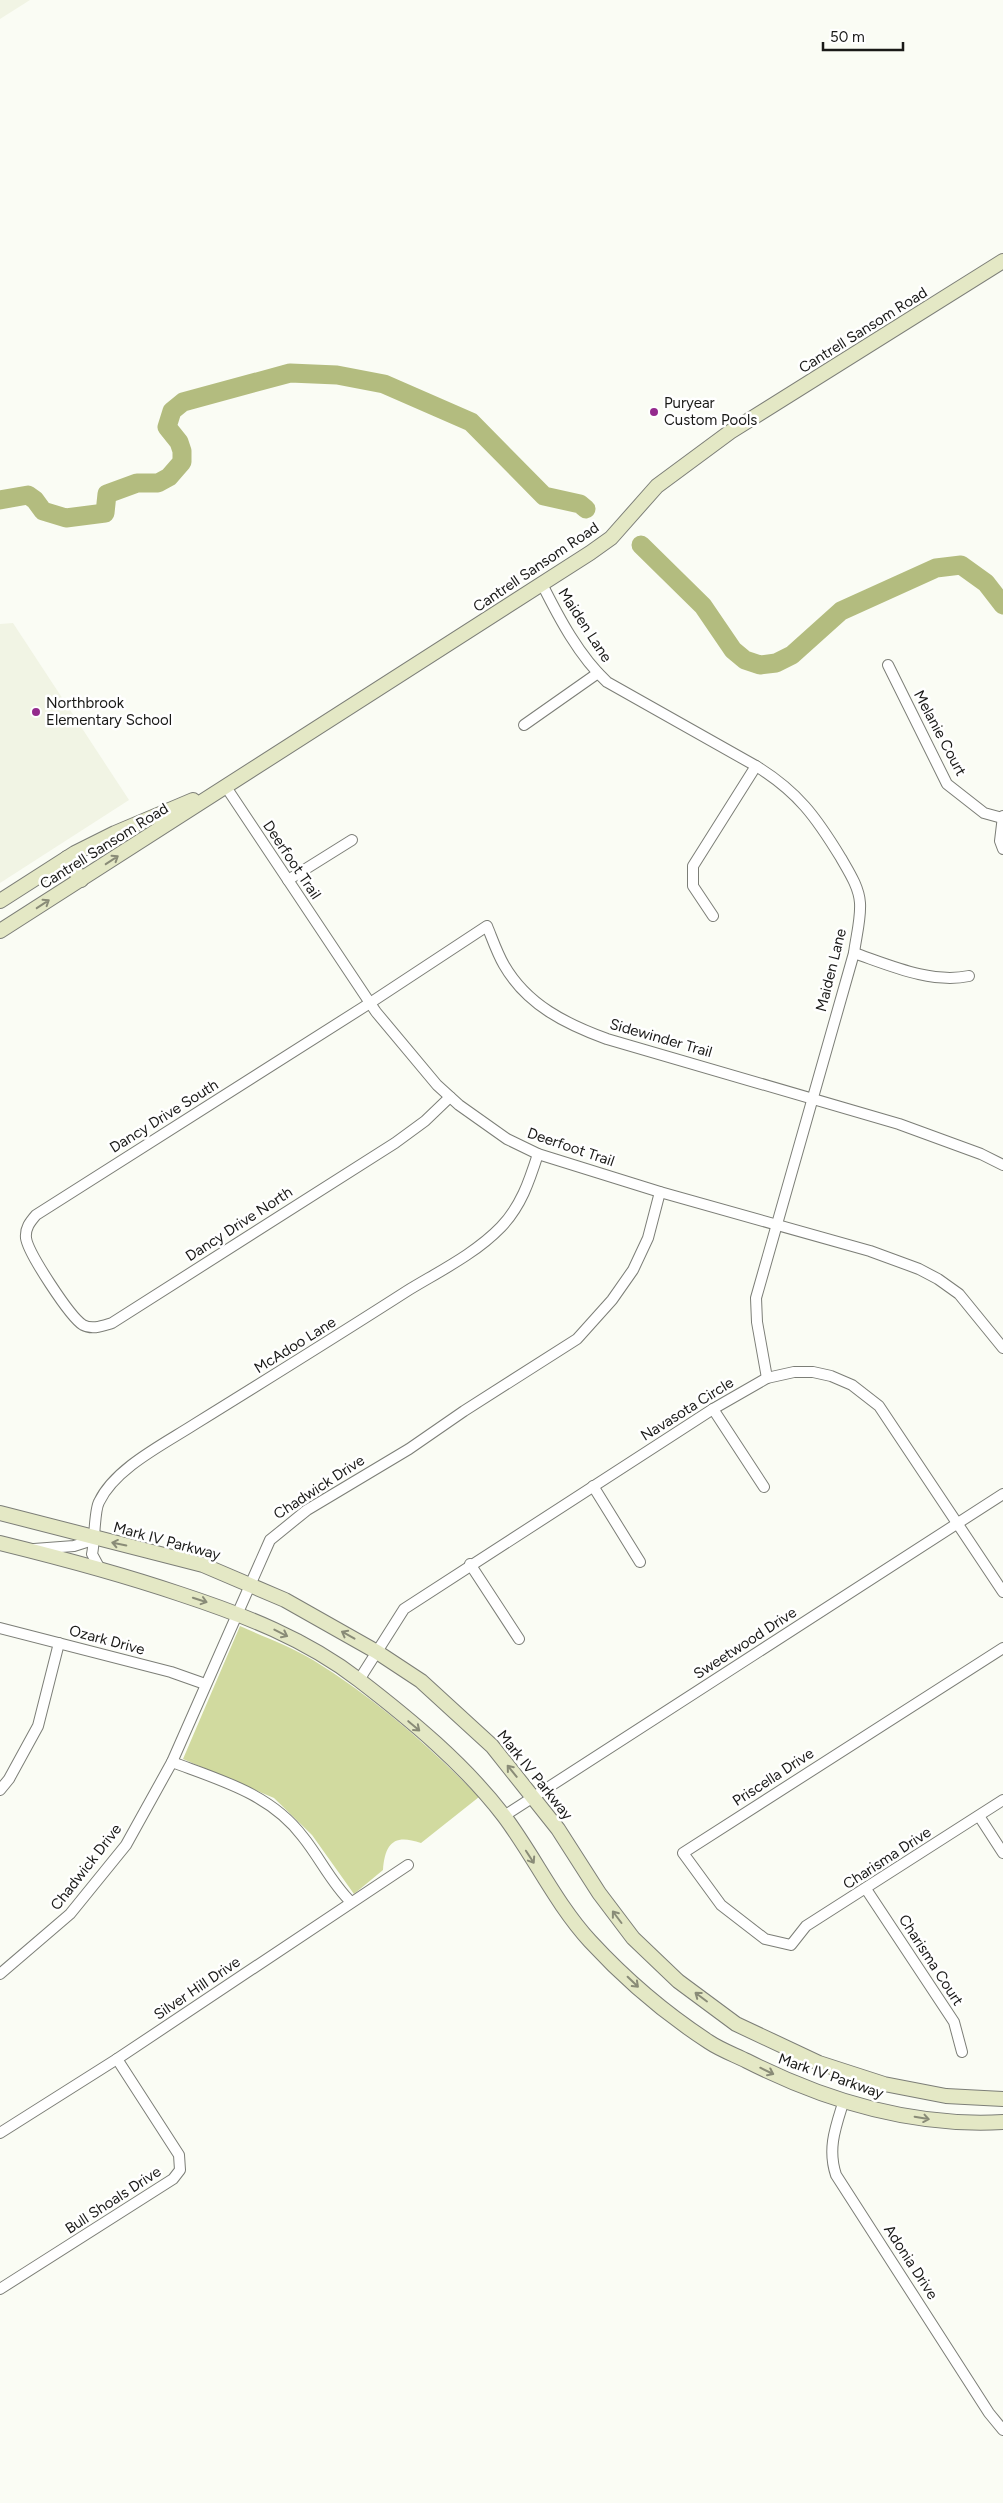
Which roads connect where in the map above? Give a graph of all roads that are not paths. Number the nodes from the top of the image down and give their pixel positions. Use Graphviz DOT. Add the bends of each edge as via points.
graph roads {
  1 [pos="1003,261"];
  2 [pos="542,584"];
  3 [pos="888,665"];
  4 [pos="598,673"];
  5 [pos="524,725"];
  6 [pos="756,766"];
  7 [pos="226,787"];
  8 [pos="1002,817"];
  9 [pos="352,840"];
  10 [pos="1003,849"];
  11 [pos="67,858"];
  12 [pos="81,880"];
  13 [pos="288,880"];
  14 [pos="0,901"];
  15 [pos="713,916"];
  16 [pos="0,931"];
  17 [pos="854,953"];
  18 [pos="969,976"];
  19 [pos="370,1003"];
  20 [pos="450,1097"];
  21 [pos="812,1098"];
  22 [pos="538,1154"];
  23 [pos="1003,1165"];
  24 [pos="660,1192"];
  25 [pos="776,1225"];
  26 [pos="48,1280"];
  27 [pos="1003,1348"];
  28 [pos="767,1378"];
  29 [pos="713,1409"];
  30 [pos="593,1486"];
  31 [pos="764,1487"];
  32 [pos="1003,1494"];
  33 [pos="0,1514"];
  34 [pos="957,1524"];
  35 [pos="96,1539"];
  36 [pos="0,1543"];
  37 [pos="26,1549"];
  38 [pos="640,1562"];
  39 [pos="470,1564"];
  40 [pos="99,1567"];
  41 [pos="249,1584"];
  42 [pos="1003,1592"];
  43 [pos="237,1612"];
  44 [pos="0,1628"];
  45 [pos="519,1639"];
  46 [pos="59,1643"];
  47 [pos="1003,1648"];
  48 [pos="377,1652"];
  49 [pos="359,1680"];
  50 [pos="205,1684"];
  51 [pos="172,1762"];
  52 [pos="0,1790"];
  53 [pos="533,1797"];
  54 [pos="1003,1800"];
  55 [pos="504,1816"];
  56 [pos="979,1816"];
  57 [pos="1003,1853"];
  58 [pos="408,1865"];
  59 [pos="866,1889"];
  60 [pos="351,1902"];
  61 [pos="791,1945"];
  62 [pos="0,1974"];
  63 [pos="962,2052"];
  64 [pos="117,2058"];
  65 [pos="1003,2099"];
  66 [pos="844,2100"];
  67 [pos="1003,2122"];
  68 [pos="0,2133"];
  69 [pos="0,2289"];
  70 [pos="1003,2430"];
  1 -- 2 [label="main road, Cantrell Sansom Road" via="730,432 657,486 611,538"];
  2 -- 4 [label="street, Maiden Lane" via="558,616"];
  2 -- 7 [label="main road, Cantrell Sansom Road"];
  3 -- 8 [label="street, Melanie Court" via="947,784 984,813"];
  4 -- 5 [label="street"];
  4 -- 6 [label="street, Maiden Lane" via="607,682"];
  6 -- 15 [label="street" via="693,866 693,886"];
  6 -- 17 [label="street, Maiden Lane" via="775,778 818,819 852,875 860,905"];
  7 -- 11 [label="main road, Cantrell Sansom Road" via="114,833"];
  12 -- 7 [label="main road, Cantrell Sansom Road, one-way"];
  7 -- 13 [label="street, Deerfoot Trail"];
  8 -- 10 [label="street" via="1000,841"];
  9 -- 13 [label="street"];
  11 -- 12 [label="main road"];
  11 -- 14 [label="main road, Cantrell Sansom Road"];
  16 -- 12 [label="main road, Cantrell Sansom Road, one-way"];
  13 -- 19 [label="street, Deerfoot Trail"];
  17 -- 18 [label="street" via="903,970 953,979"];
  17 -- 21 [label="street, Maiden Lane"];
  19 -- 20 [label="street, Deerfoot Trail" via="416,1061"];
  19 -- 21 [label="street, Sidewinder Trail" via="487,926 504,966 528,995 571,1026"];
  19 -- 26 [label="street, Dancy Drive South" via="36,1215 29,1222 26,1240"];
  20 -- 22 [label="street, Deerfoot Trail" via="507,1139"];
  20 -- 26 [label="street, Dancy Drive North" via="395,1143 112,1323 97,1328 83,1325"];
  21 -- 23 [label="street, Sidewinder Trail" via="899,1124"];
  21 -- 25 [label="street, Maiden Lane"];
  22 -- 24 [label="street, Deerfoot Trail"];
  22 -- 35 [label="street, McAdoo Lane" via="527,1191 514,1212 490,1237 127,1469 110,1484 98,1503"];
  24 -- 25 [label="street, Deerfoot Trail"];
  24 -- 41 [label="street, Chadwick Drive" via="648,1238 633,1270 594,1322 576,1339 280,1530 270,1540"];
  25 -- 27 [label="street, Deerfoot Trail" via="870,1251 938,1279 959,1294"];
  25 -- 28 [label="street, Maiden Lane" via="756,1298"];
  28 -- 29 [label="street, Navasota Circle"];
  28 -- 34 [label="street, Navasota Circle" via="813,1372 831,1376 864,1394 879,1406"];
  29 -- 30 [label="street, Navasota Circle"];
  29 -- 31 [label="street"];
  30 -- 38 [label="street"];
  30 -- 39 [label="street, Navasota Circle"];
  32 -- 34 [label="street, Sweetwood Drive"];
  33 -- 35 [label="main road, Mark IV Parkway"];
  34 -- 42 [label="street, Navasota Circle"];
  34 -- 53 [label="street, Sweetwood Drive"];
  35 -- 37 [label="street" via="74,1546"];
  35 -- 40 [label="street, McAdoo Lane" via="92,1554"];
  41 -- 35 [label="main road, Mark IV Parkway, one-way" via="203,1565"];
  36 -- 37 [label="main road, Mark IV Parkway"];
  37 -- 40 [label="main road, Mark IV Parkway"];
  39 -- 45 [label="street"];
  39 -- 48 [label="street, Navasota Circle" via="404,1609"];
  40 -- 43 [label="main road, Mark IV Parkway, one-way"];
  41 -- 43 [label="street, Chadwick Drive"];
  48 -- 41 [label="main road, Mark IV Parkway, one-way" via="285,1600"];
  43 -- 49 [label="main road, Mark IV Parkway, one-way" via="313,1649"];
  43 -- 50 [label="street, Chadwick Drive"];
  44 -- 46 [label="street, Ozark Drive"];
  46 -- 50 [label="street, Ozark Drive"];
  46 -- 52 [label="street" via="38,1726"];
  47 -- 61 [label="street, Priscella Drive" via="683,1853 721,1905 765,1939"];
  48 -- 49 [label="street, Navasota Circle"];
  53 -- 48 [label="main road, Mark IV Parkway, one-way" via="492,1746 421,1681"];
  49 -- 55 [label="main road, Mark IV Parkway, one-way" via="452,1758"];
  50 -- 51 [label="street, Chadwick Drive"];
  51 -- 60 [label="street" via="238,1787 264,1800 285,1816"];
  51 -- 62 [label="street, Chadwick Drive" via="126,1845 70,1914"];
  53 -- 55 [label="street, Sweetwood Drive"];
  65 -- 53 [label="main road, Mark IV Parkway, one-way" via="946,2096 884,2084 818,2062 736,2024 678,1980 633,1938"];
  54 -- 56 [label="street, Charisma Drive"];
  55 -- 66 [label="main road, Mark IV Parkway, one-way" via="588,1939 654,2002 712,2044 780,2078"];
  56 -- 57 [label="street"];
  56 -- 59 [label="street, Charisma Drive"];
  58 -- 60 [label="street, Silver Hill Drive"];
  59 -- 61 [label="street, Charisma Drive" via="806,1926"];
  59 -- 63 [label="street, Charisma Court" via="954,2022"];
  60 -- 64 [label="street, Silver Hill Drive"];
  64 -- 68 [label="street, Silver Hill Drive"];
  64 -- 69 [label="street, Bull Shoals Drive" via="179,2155 180,2170 173,2179"];
  66 -- 67 [label="main road, Mark IV Parkway, one-way" via="928,2120"];
  66 -- 70 [label="street, Adonia Drive" via="831,2150 836,2175"];
}
